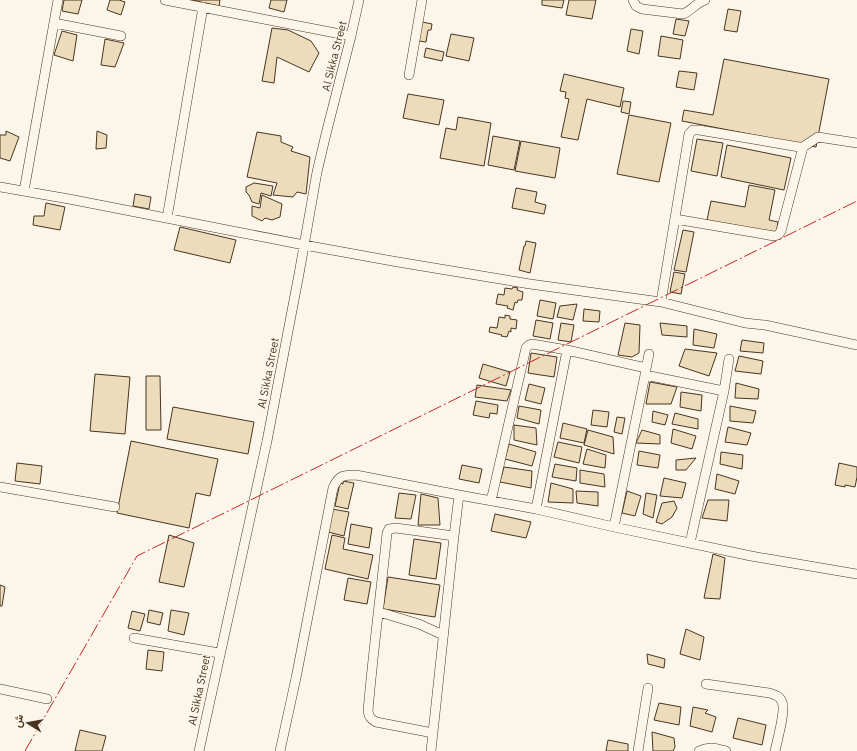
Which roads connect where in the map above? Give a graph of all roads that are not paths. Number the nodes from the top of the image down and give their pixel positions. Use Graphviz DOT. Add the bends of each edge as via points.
graph roads {
  1 [pos="58,0"];
  2 [pos="165,0"];
  3 [pos="359,0"];
  4 [pos="422,0"];
  5 [pos="633,0"];
  6 [pos="705,0"];
  7 [pos="203,7"];
  8 [pos="54,23"];
  9 [pos="121,36"];
  10 [pos="352,36"];
  11 [pos="408,75"];
  12 [pos="857,144"];
  13 [pos="803,147"];
  14 [pos="0,187"];
  15 [pos="24,191"];
  16 [pos="167,218"];
  17 [pos="675,219"];
  18 [pos="304,245"];
  19 [pos="661,302"];
  20 [pos="857,345"];
  21 [pos="567,350"];
  22 [pos="649,354"];
  23 [pos="729,359"];
  24 [pos="646,372"];
  25 [pos="724,390"];
  26 [pos="0,487"];
  27 [pos="459,496"];
  28 [pos="491,501"];
  29 [pos="115,508"];
  30 [pos="536,509"];
  31 [pos="614,527"];
  32 [pos="454,536"];
  33 [pos="690,543"];
  34 [pos="857,574"];
  35 [pos="379,612"];
  36 [pos="443,635"];
  37 [pos="134,638"];
  38 [pos="219,654"];
  39 [pos="706,684"];
  40 [pos="648,688"];
  41 [pos="0,689"];
  42 [pos="47,699"];
  43 [pos="433,733"];
  44 [pos="199,751"];
  45 [pos="280,751"];
  46 [pos="431,751"];
  47 [pos="638,751"];
  48 [pos="699,751"];
  49 [pos="726,751"];
  50 [pos="775,751"];
  1 -- 8 [label="street"];
  2 -- 7 [label="street"];
  3 -- 10 [label="street, Al Sikka Street"];
  4 -- 11 [label="street"];
  5 -- 6 [label="street" via="636,6 642,8 683,14"];
  7 -- 10 [label="street"];
  7 -- 16 [label="street"];
  8 -- 9 [label="street"];
  8 -- 15 [label="street"];
  10 -- 18 [label="street, Al Sikka Street" via="319,165"];
  12 -- 13 [label="street" via="818,137"];
  13 -- 17 [label="street" via="778,235"];
  13 -- 17 [label="street" via="694,130 689,134"];
  14 -- 15 [label="street"];
  15 -- 16 [label="street"];
  16 -- 18 [label="street"];
  17 -- 19 [label="street"];
  18 -- 19 [label="street" via="530,284"];
  18 -- 38 [label="street, Al Sikka Street" via="267,441"];
  19 -- 20 [label="street" via="745,323"];
  21 -- 24 [label="street"];
  21 -- 28 [label="street" via="532,344 526,348"];
  21 -- 30 [label="street"];
  22 -- 24 [label="street"];
  23 -- 25 [label="street"];
  24 -- 25 [label="street"];
  24 -- 31 [label="street"];
  25 -- 33 [label="street"];
  26 -- 29 [label="street"];
  27 -- 28 [label="street"];
  27 -- 32 [label="street"];
  27 -- 45 [label="street" via="356,475 344,475 337,479 333,488"];
  28 -- 30 [label="street"];
  30 -- 31 [label="street"];
  31 -- 33 [label="street"];
  32 -- 35 [label="street" via="389,529 386,533"];
  32 -- 36 [label="street"];
  33 -- 34 [label="street"];
  35 -- 36 [label="street" via="419,624"];
  35 -- 43 [label="street" via="369,716 376,722"];
  36 -- 43 [label="street"];
  37 -- 38 [label="street"];
  38 -- 44 [label="street, Al Sikka Street"];
  39 -- 50 [label="street" via="770,693 779,697 783,703 783,713"];
  40 -- 47 [label="street"];
  41 -- 42 [label="street"];
  43 -- 46 [label="street"];
  48 -- 49 [label="street" via="713,748"];
}
